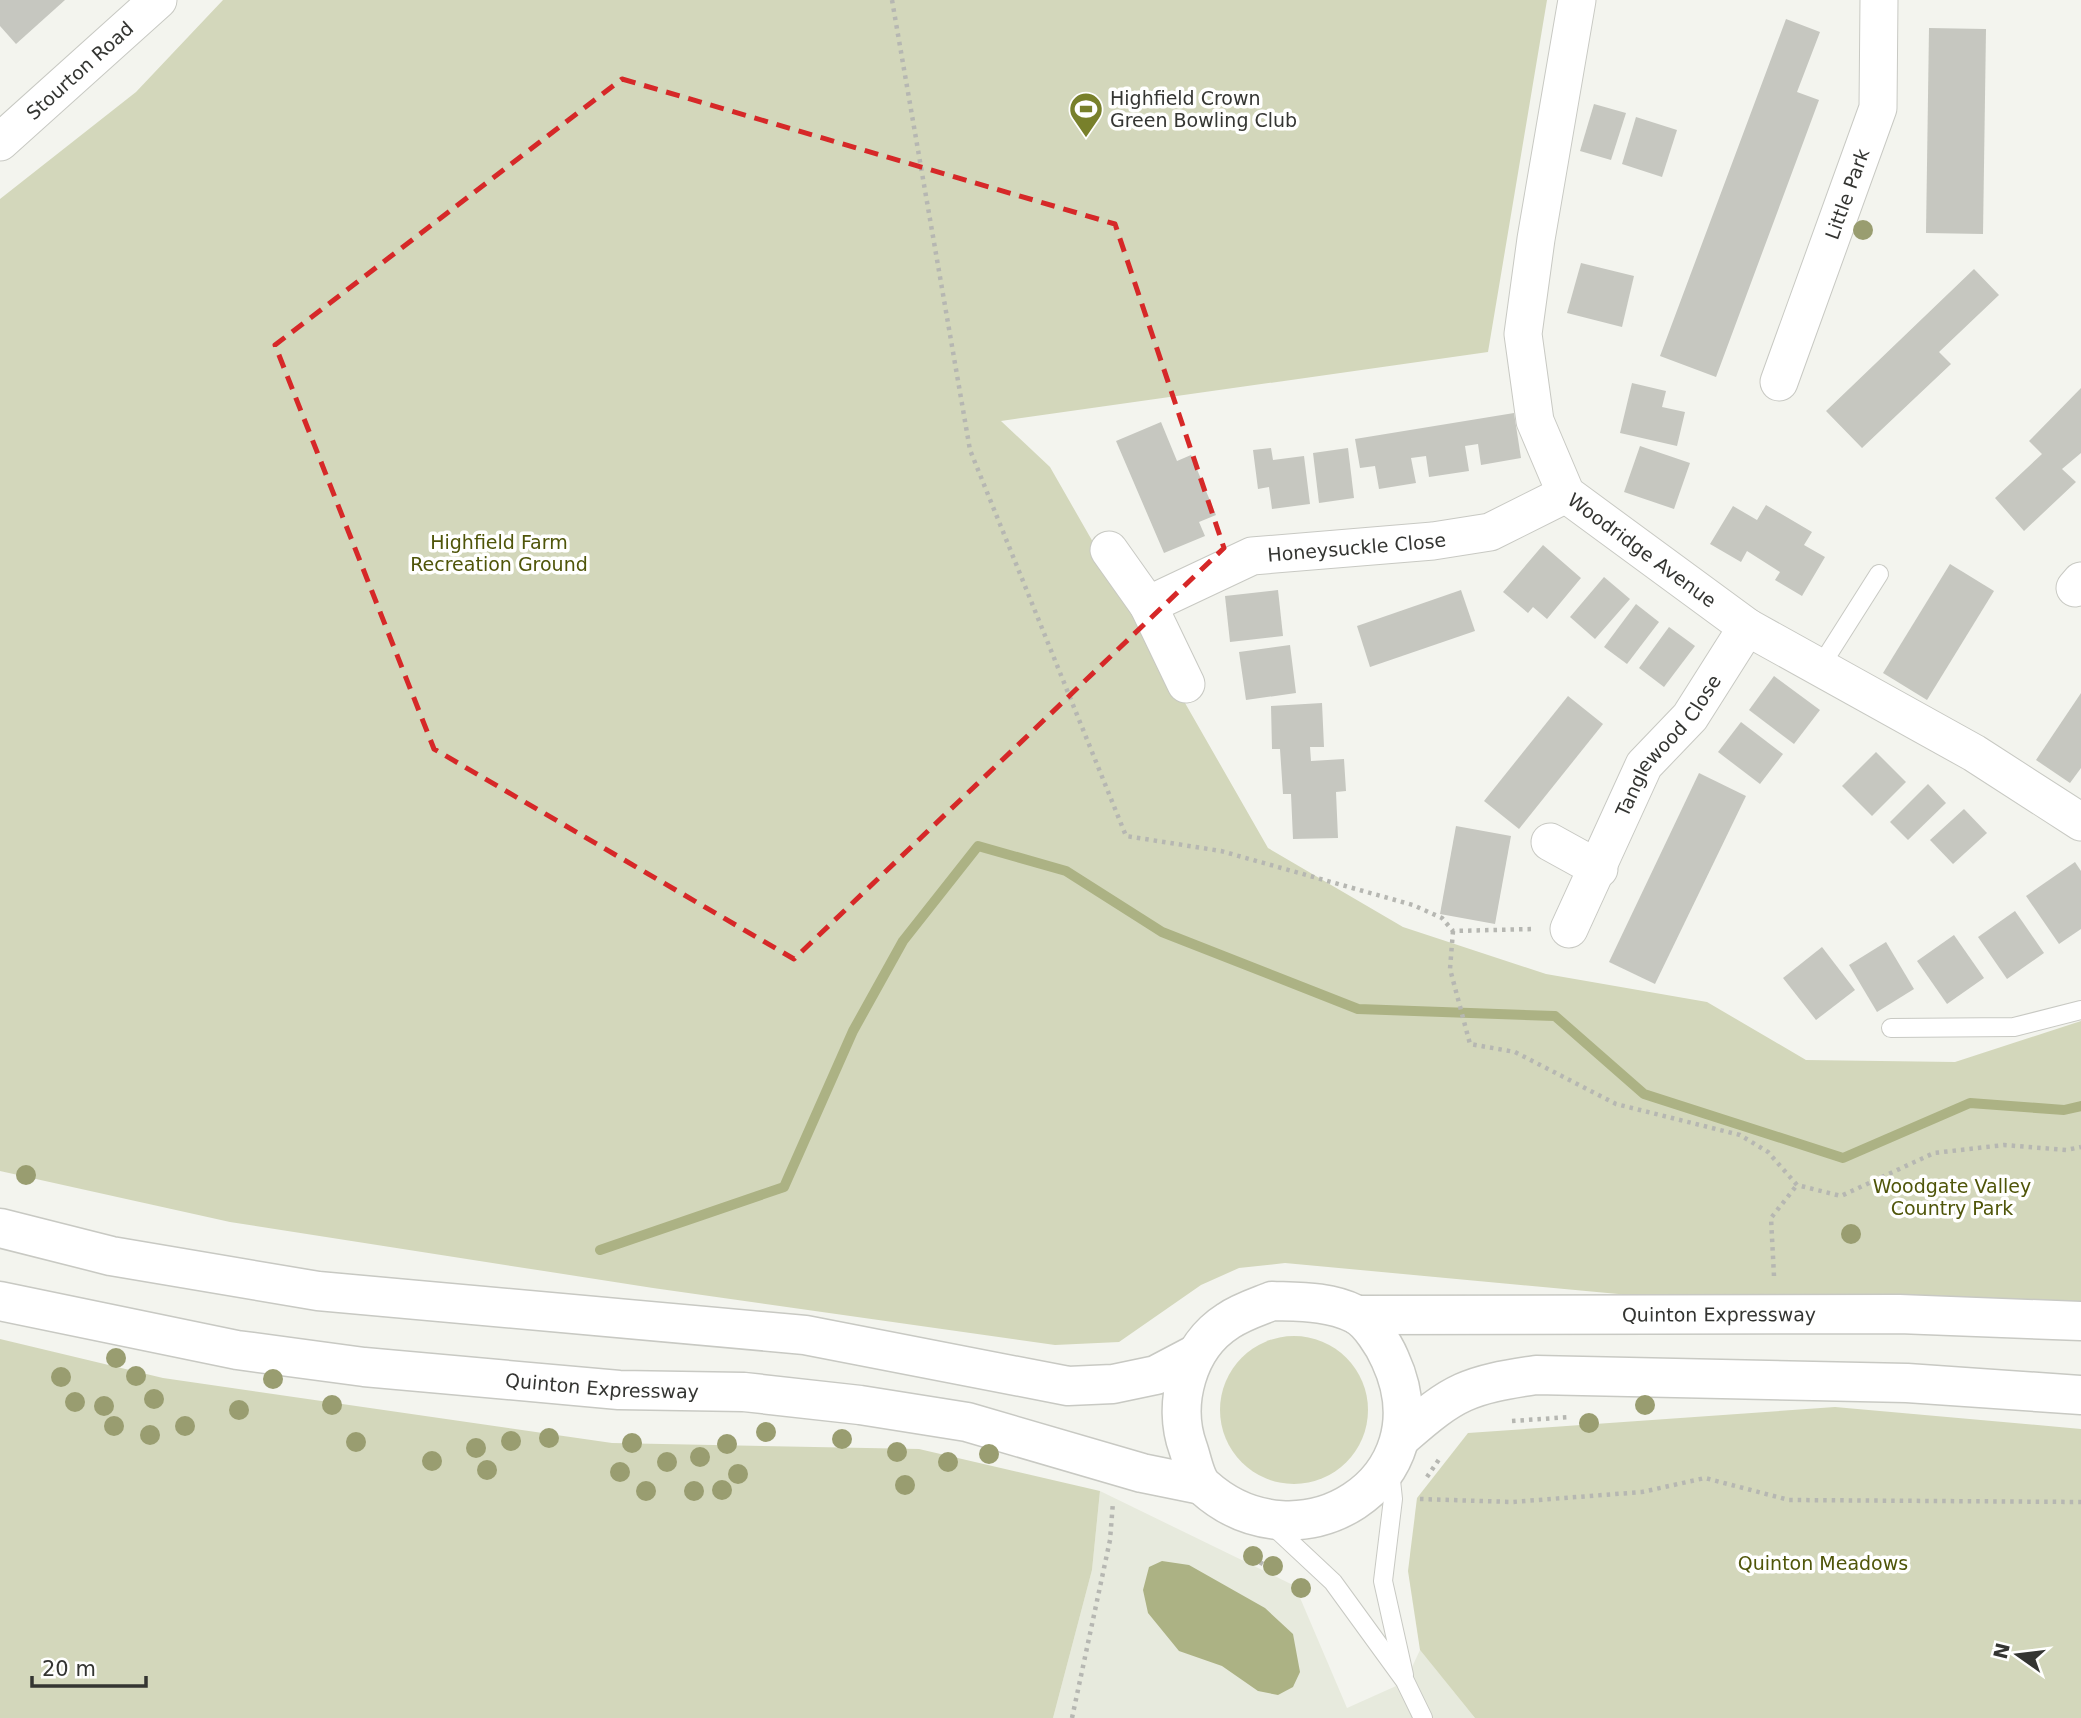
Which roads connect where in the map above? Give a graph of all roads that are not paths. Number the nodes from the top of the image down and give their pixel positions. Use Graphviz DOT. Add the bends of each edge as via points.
graph roads {
  1 [pos="158,0"];
  2 [pos="1577,0"];
  3 [pos="1878,0"];
  4 [pos="0,142"];
  5 [pos="1779,382"];
  6 [pos="1566,494"];
  7 [pos="1109,550"];
  8 [pos="1879,574"];
  9 [pos="1148,605"];
  10 [pos="1748,627"];
  11 [pos="1820,667"];
  12 [pos="1186,684"];
  13 [pos="2081,822"];
  14 [pos="1550,842"];
  15 [pos="1599,869"];
  16 [pos="1569,929"];
  17 [pos="2081,1010"];
  18 [pos="1891,1028"];
  19 [pos="0,1228"];
  20 [pos="0,1301"];
  21 [pos="1357,1315"];
  22 [pos="2081,1321"];
  23 [pos="1194,1355"];
  24 [pos="2081,1395"];
  25 [pos="1396,1450"];
  26 [pos="1201,1485"];
  27 [pos="1267,1520"];
  28 [pos="1405,1681"];
  29 [pos="1423,1718"];
  1 -- 4 [label="street, Stourton Road"];
  2 -- 6 [label="street, Woodridge Avenue" via="1523,334 1535,421"];
  3 -- 5 [label="street, Little Park" via="1878,108"];
  6 -- 9 [label="street, Honeysuckle Close" via="1490,532 1252,556"];
  6 -- 10 [label="street, Woodridge Avenue"];
  7 -- 9 [label="street"];
  8 -- 11 [label="lane"];
  9 -- 12 [label="street"];
  10 -- 11 [label="street, Woodridge Avenue"];
  10 -- 15 [label="street, Tanglewood Close" via="1690,717 1644,765"];
  11 -- 13 [label="street, Woodridge Avenue" via="1974,753"];
  14 -- 15 [label="street"];
  15 -- 16 [label="street, Tanglewood Close"];
  17 -- 18 [label="lane" via="2014,1027"];
  19 -- 23 [label="highway" via="111,1256 318,1291 805,1335 1068,1386 1113,1384 1156,1375"];
  20 -- 26 [label="highway, Quinton Expressway" via="237,1350 364,1367 619,1390 744,1392 860,1405 967,1422 1142,1474"];
  21 -- 22 [label="highway, Quinton Expressway" via="1899,1314"];
  21 -- 23 [label="highway" via="1323,1303 1272,1301 1227,1321"];
  21 -- 25 [label="highway" via="1384,1347 1401,1383"];
  23 -- 26 [label="highway" via="1182,1399 1185,1441"];
  24 -- 25 [label="highway" via="1907,1383 1536,1375 1461,1391 1438,1405"];
  25 -- 27 [label="highway" via="1378,1482 1351,1503 1318,1519"];
  25 -- 28 [label="lane" via="1383,1581"];
  26 -- 27 [label="highway" via="1225,1503"];
  27 -- 28 [label="lane" via="1322,1570"];
  28 -- 29 [label="lane"];
}
